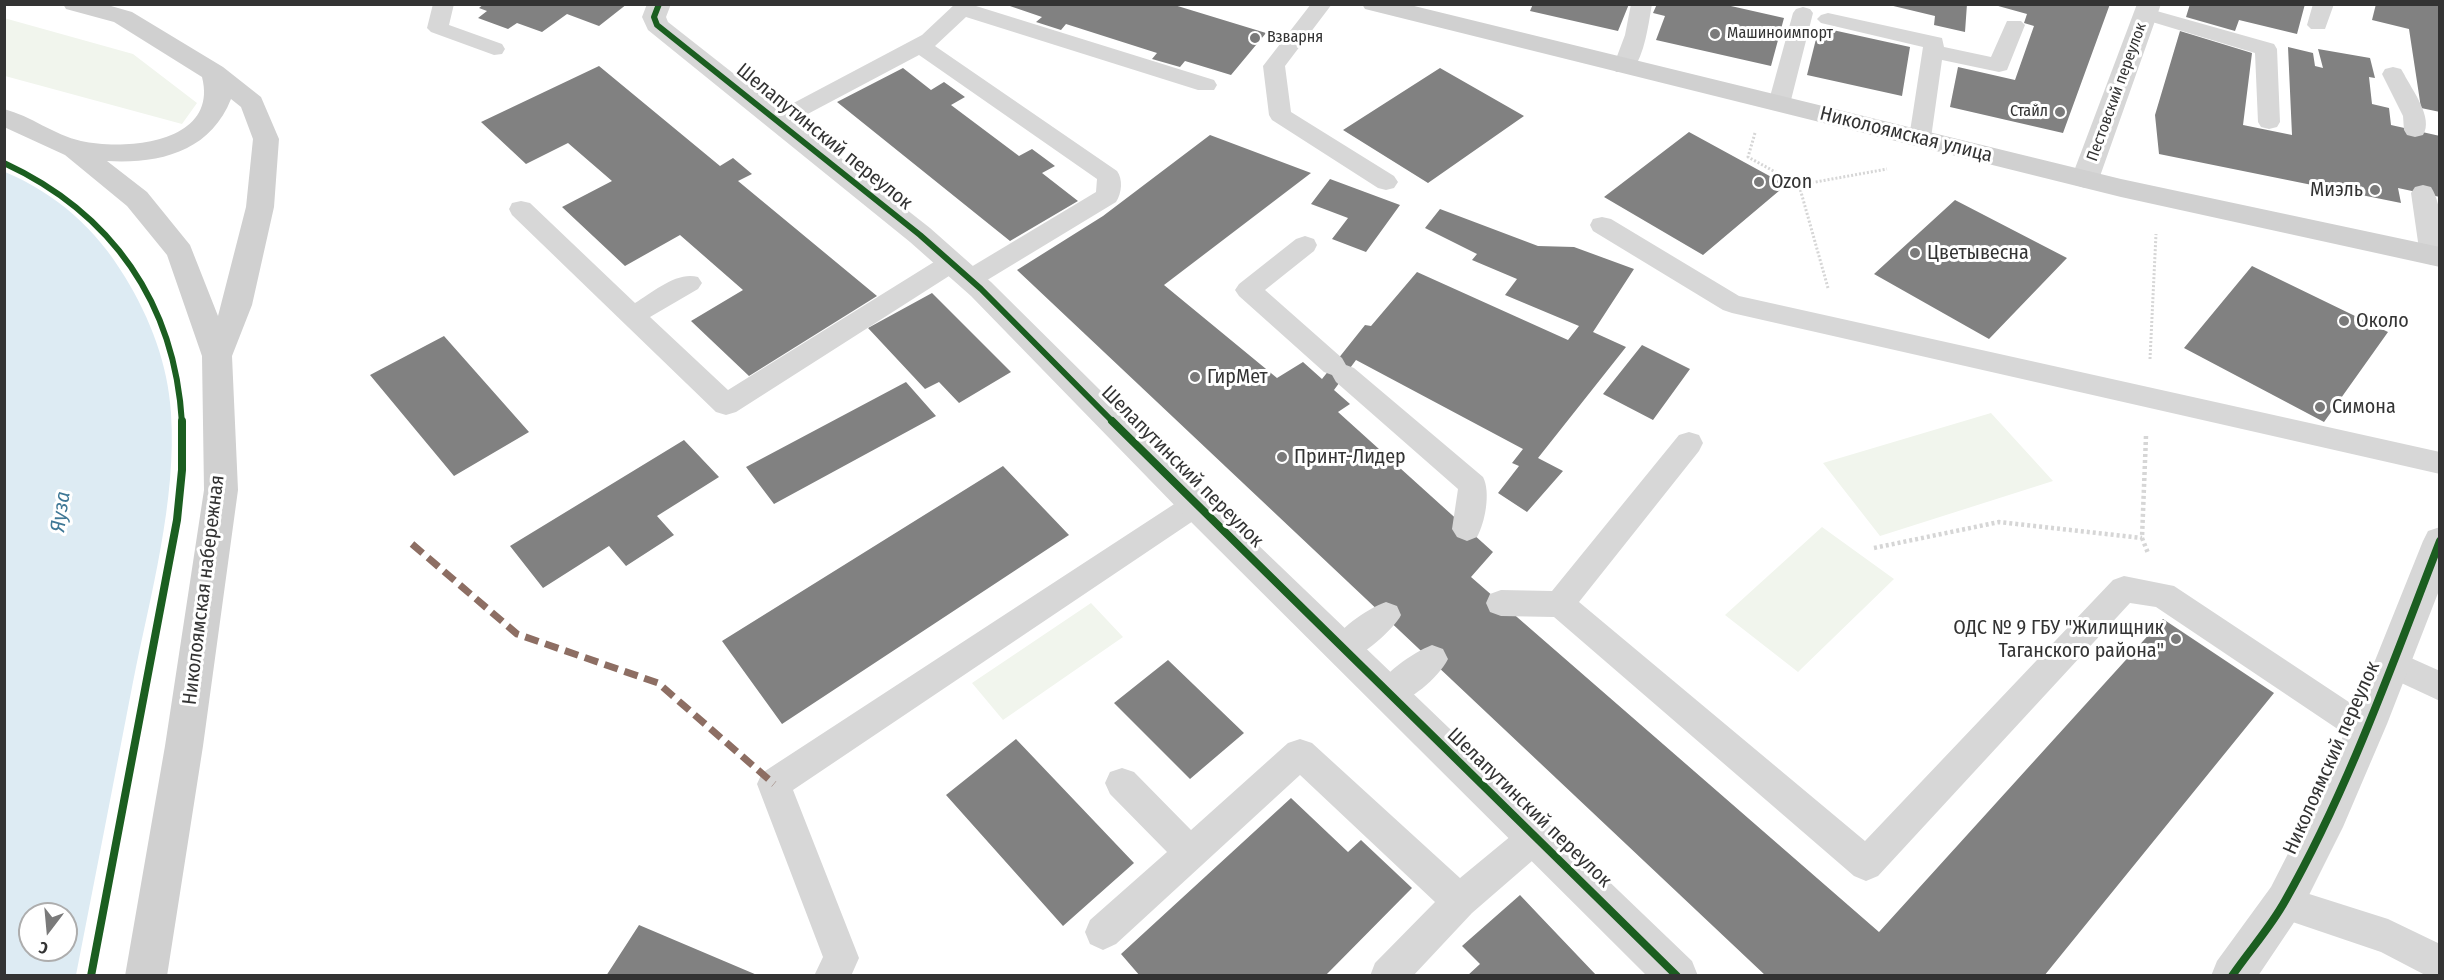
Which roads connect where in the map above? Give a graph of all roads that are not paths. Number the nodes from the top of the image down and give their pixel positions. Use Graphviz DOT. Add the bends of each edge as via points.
graph roads {
  1 [pos="75,4"];
  2 [pos="444,4"];
  3 [pos="659,4"];
  4 [pos="1322,4"];
  5 [pos="1374,4"];
  6 [pos="1642,4"];
  7 [pos="2324,4"];
  8 [pos="965,7"];
  9 [pos="2148,9"];
  10 [pos="1803,13"];
  11 [pos="1828,19"];
  12 [pos="2014,25"];
  13 [pos="2318,26"];
  14 [pos="919,45"];
  15 [pos="494,48"];
  16 [pos="1933,51"];
  17 [pos="1624,67"];
  18 [pos="214,73"];
  19 [pos="2393,74"];
  20 [pos="1206,86"];
  21 [pos="1779,104"];
  22 [pos="4,117"];
  23 [pos="777,121"];
  24 [pos="2269,122"];
  25 [pos="2415,130"];
  26 [pos="1920,138"];
  27 [pos="74,149"];
  28 [pos="2085,179"];
  29 [pos="1386,182"];
  30 [pos="2422,194"];
  31 [pos="521,209"];
  32 [pos="1602,225"];
  33 [pos="1305,245"];
  34 [pos="2436,256"];
  35 [pos="961,271"];
  36 [pos="689,283"];
  37 [pos="632,316"];
  38 [pos="217,356"];
  39 [pos="1689,443"];
  40 [pos="2439,463"];
  41 [pos="1195,505"];
  42 [pos="1467,529"];
  43 [pos="2439,541"];
  44 [pos="1501,603"];
  45 [pos="1560,604"];
  46 [pos="1386,615"];
  47 [pos="1343,649"];
  48 [pos="1432,659"];
  49 [pos="2393,664"];
  50 [pos="2439,687"];
  51 [pos="1389,694"];
  52 [pos="2364,730"];
  53 [pos="1122,783"];
  54 [pos="1535,837"];
  55 [pos="1191,853"];
  56 [pos="1460,901"];
  57 [pos="2284,903"];
  58 [pos="1103,932"];
  59 [pos="2439,963"];
  60 [pos="146,975"];
  61 [pos="832,975"];
  62 [pos="1388,975"];
  63 [pos="1677,975"];
  64 [pos="2232,975"];
  1 -- 18 [label="main road" via="123,17"];
  2 -- 15 [label="lane" via="438,28"];
  3 -- 23 [label="street, Шелапутинский переулок" via="654,17 657,25"];
  4 -- 29 [label="lane" via="1274,66 1280,115"];
  5 -- 17 [label="main road, Николоямская улица"];
  6 -- 17 [label="lane"];
  7 -- 13 [label="lane"];
  8 -- 14 [label="lane" via="930,40"];
  8 -- 20 [label="lane"];
  9 -- 24 [label="lane" via="2266,49"];
  9 -- 28 [label="street, Пестовский переулок"];
  10 -- 21 [label="lane"];
  11 -- 16 [label="lane" via="1934,43"];
  12 -- 16 [label="lane" via="1999,65"];
  14 -- 23 [label="lane"];
  14 -- 35 [label="lane" via="1109,176 1108,196"];
  16 -- 26 [label="lane"];
  17 -- 21 [label="main road, Николоямская улица"];
  18 -- 27 [label="main road" via="219,99 210,118 168,147 135,154"];
  18 -- 38 [label="main road" via="252,104 266,139 260,207 237,305"];
  19 -- 25 [label="lane" via="2414,116"];
  21 -- 26 [label="main road, Николоямская улица"];
  22 -- 27 [label="main road, Николоямская набережная"];
  23 -- 35 [label="street, Шелапутинский переулок"];
  26 -- 28 [label="main road, Николоямская улица"];
  27 -- 38 [label="main road, Николоямская набережная" via="137,199 180,252"];
  28 -- 34 [label="main road, Николоямская улица"];
  30 -- 34 [label="lane"];
  31 -- 37 [label="lane"];
  32 -- 40 [label="lane" via="1732,304"];
  33 -- 42 [label="lane" via="1248,290 1473,485"];
  35 -- 37 [label="lane" via="726,405"];
  35 -- 41 [label="street, Шелапутинский переулок"];
  36 -- 37 [label="lane"];
  38 -- 60 [label="main road, Николоямская набережная" via="221,490"];
  39 -- 45 [label="lane"];
  41 -- 47 [label="street, Шелапутинский переулок"];
  41 -- 61 [label="lane" via="774,784 841,958"];
  43 -- 49 [label="street, Николоямский переулок"];
  44 -- 45 [label="lane"];
  45 -- 52 [label="lane" via="1866,864 2124,589 2163,595"];
  46 -- 47 [label="lane"];
  47 -- 51 [label="street, Шелапутинский переулок"];
  48 -- 51 [label="lane"];
  49 -- 50 [label="lane"];
  49 -- 52 [label="street, Николоямский переулок"];
  51 -- 54 [label="street, Шелапутинский переулок"];
  52 -- 57 [label="street, Николоямский переулок"];
  53 -- 55 [label="lane"];
  54 -- 56 [label="lane"];
  54 -- 63 [label="street, Шелапутинский переулок"];
  55 -- 56 [label="lane" via="1300,754"];
  55 -- 58 [label="lane"];
  56 -- 62 [label="lane"];
  57 -- 59 [label="lane" via="2388,937"];
  57 -- 64 [label="street, Николоямский переулок"];
}
